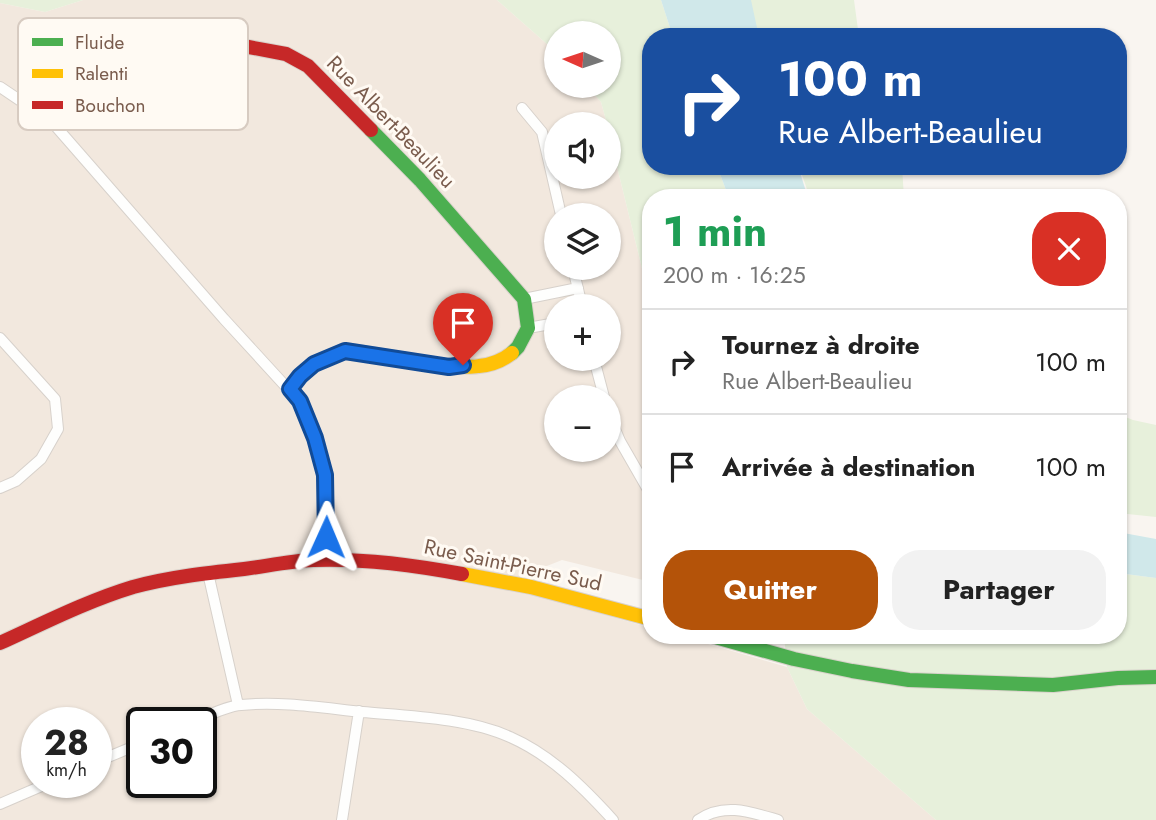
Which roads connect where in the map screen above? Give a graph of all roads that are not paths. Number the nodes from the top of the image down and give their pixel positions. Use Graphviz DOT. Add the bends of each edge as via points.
graph roads {
  1 [pos="248,46"];
  2 [pos="1,87"];
  3 [pos="18,99"];
  4 [pos="522,108"];
  5 [pos="59,130"];
  6 [pos="558,203"];
  7 [pos="576,280"];
  8 [pos="578,288"];
  9 [pos="579,294"];
  10 [pos="524,299"];
  11 [pos="544,325"];
  12 [pos="528,328"];
  13 [pos="0,338"];
  14 [pos="290,389"];
  15 [pos="621,443"];
  16 [pos="642,479"];
  17 [pos="0,488"];
  18 [pos="325,559"];
  19 [pos="208,573"];
  20 [pos="642,616"];
  21 [pos="0,643"];
  22 [pos="740,644"];
  23 [pos="1156,677"];
  24 [pos="238,705"];
  25 [pos="359,711"];
  26 [pos="217,713"];
  27 [pos="21,795"];
  28 [pos="0,804"];
  29 [pos="342,820"];
  30 [pos="613,820"];
  31 [pos="698,820"];
  32 [pos="778,820"];
  1 -- 10 [label="street, Rue Albert-Beaulieu" via="286,54 308,66 420,180"];
  2 -- 3 [label="street"];
  4 -- 6 [label="street" via="542,131"];
  5 -- 14 [label="street"];
  7 -- 8 [label="street"];
  8 -- 9 [label="street"];
  8 -- 10 [label="street"];
  10 -- 12 [label="street"];
  11 -- 12 [label="street"];
  12 -- 14 [label="street" via="511,354 490,364 449,367 345,351 314,364"];
  13 -- 17 [label="street" via="55,399 58,429 41,458 16,481"];
  14 -- 18 [label="street" via="300,401 325,475"];
  15 -- 16 [label="street"];
  18 -- 19 [label="street, Rue Saint-Pierre Sud"];
  18 -- 20 [label="street, Rue Saint-Pierre Sud" via="417,565 501,579"];
  19 -- 21 [label="street, Rue Saint-Pierre Sud" via="152,582 85,604"];
  19 -- 24 [label="street"];
  22 -- 23 [label="street" via="909,680 1053,685"];
  24 -- 25 [label="street"];
  24 -- 26 [label="street"];
  25 -- 29 [label="street"];
  25 -- 30 [label="street" via="464,724 510,737 559,767"];
  27 -- 28 [label="street"];
  31 -- 32 [label="street" via="722,809 734,809"];
}
